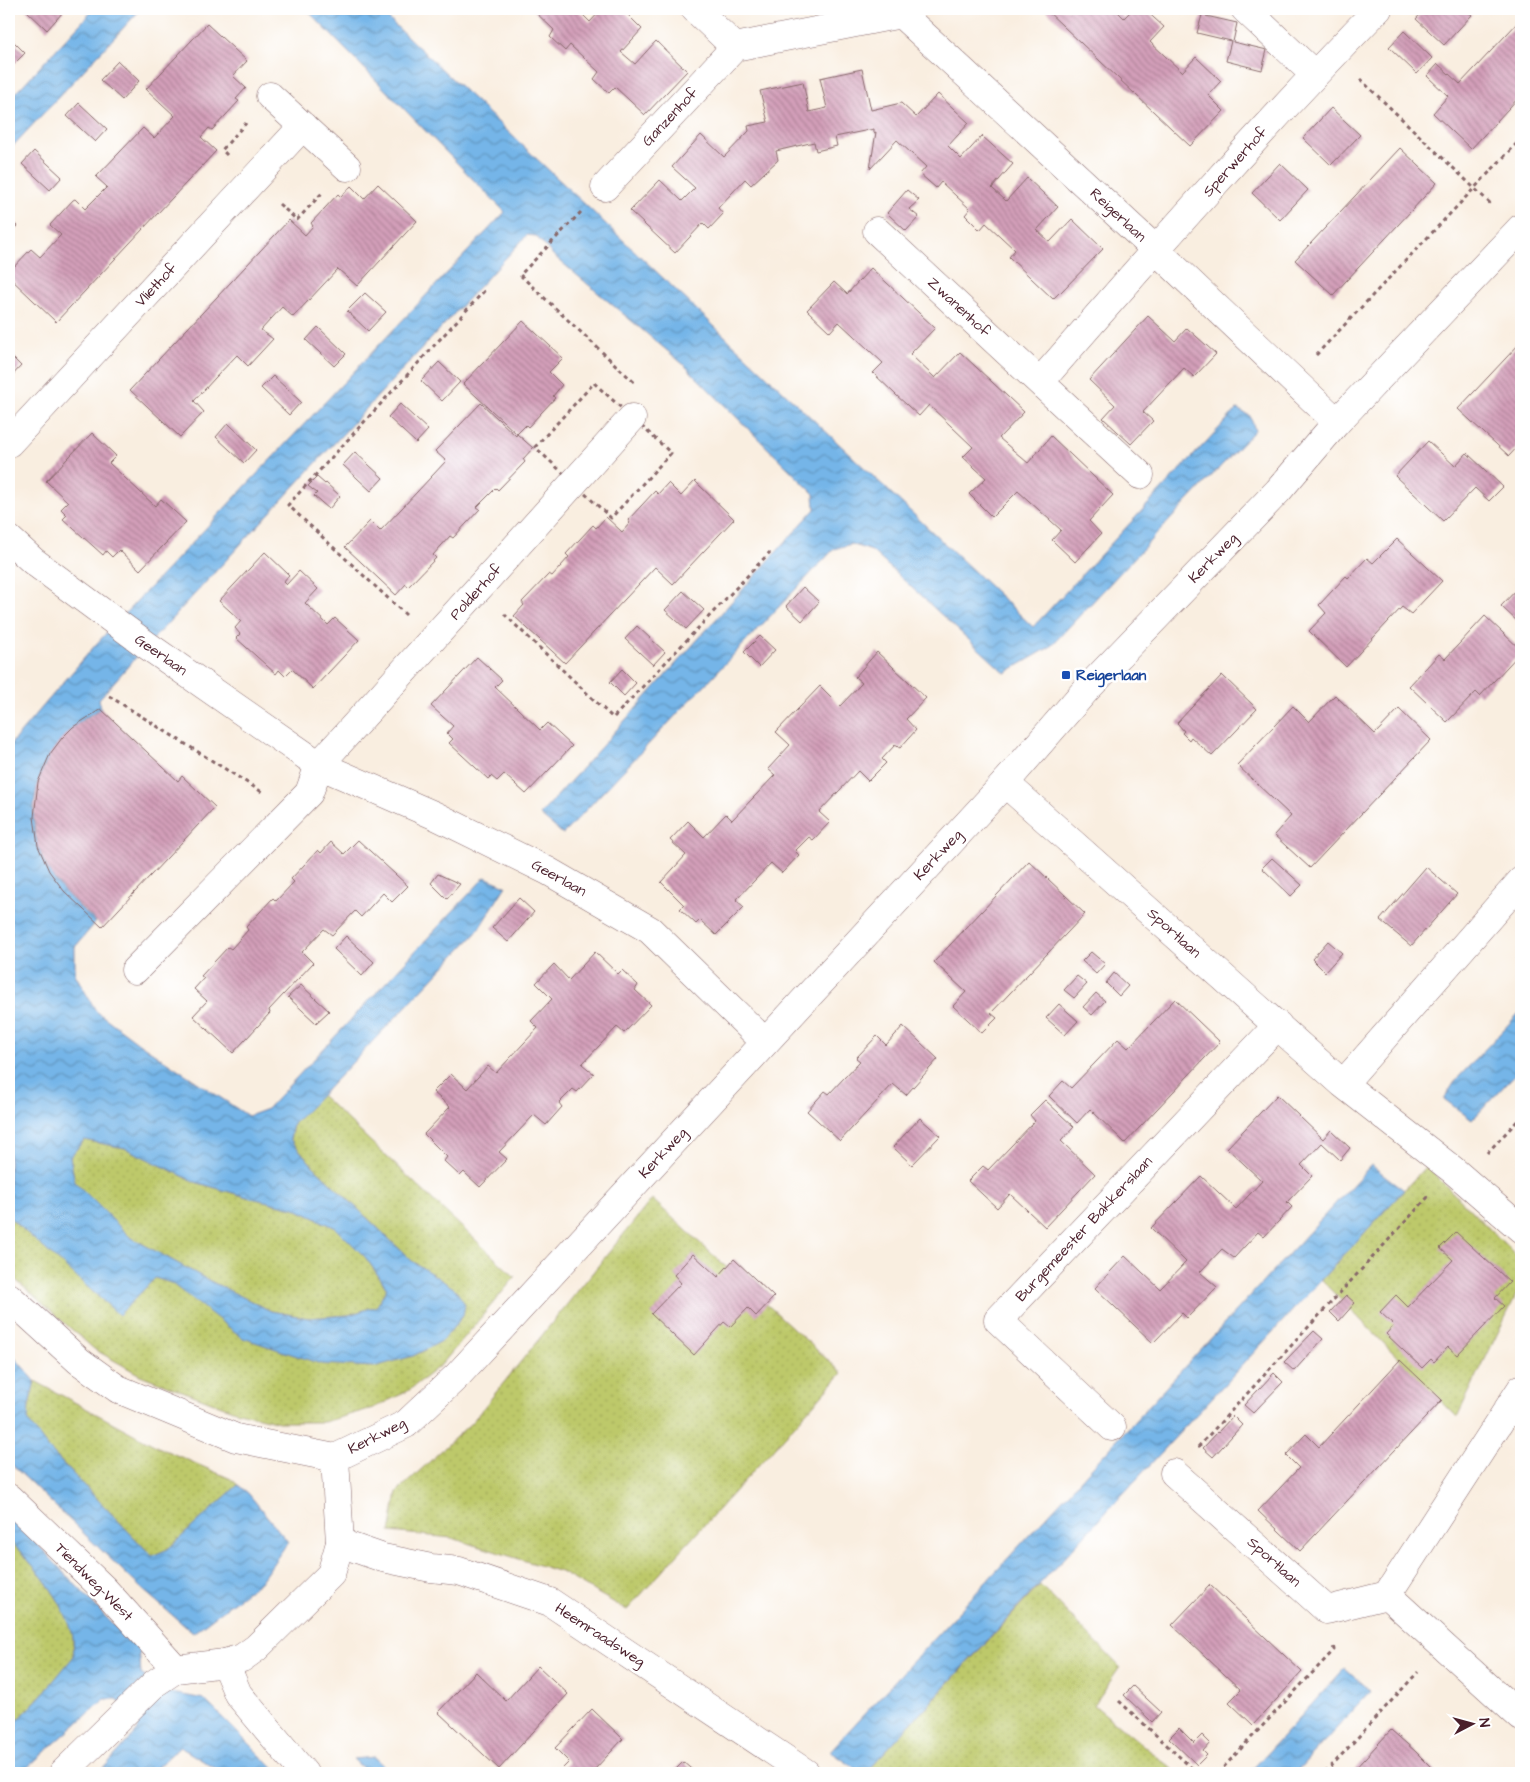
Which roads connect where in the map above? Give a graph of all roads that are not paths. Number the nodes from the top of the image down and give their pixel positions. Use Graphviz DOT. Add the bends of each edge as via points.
graph roads {
  1 [pos="695,9"];
  2 [pos="1245,9"];
  3 [pos="1378,9"];
  4 [pos="900,11"];
  5 [pos="735,46"];
  6 [pos="1314,74"];
  7 [pos="270,96"];
  8 [pos="303,126"];
  9 [pos="347,167"];
  10 [pos="605,187"];
  11 [pos="1520,229"];
  12 [pos="877,232"];
  13 [pos="1156,250"];
  14 [pos="1040,382"];
  15 [pos="635,414"];
  16 [pos="1337,422"];
  17 [pos="9,443"];
  18 [pos="1140,476"];
  19 [pos="9,539"];
  20 [pos="319,765"];
  21 [pos="1005,783"];
  22 [pos="1521,881"];
  23 [pos="135,970"];
  24 [pos="1278,1025"];
  25 [pos="765,1042"];
  26 [pos="1343,1084"];
  27 [pos="1521,1229"];
  28 [pos="9,1297"];
  29 [pos="1521,1389"];
  30 [pos="1112,1427"];
  31 [pos="335,1458"];
  32 [pos="1174,1473"];
  33 [pos="9,1498"];
  34 [pos="340,1543"];
  35 [pos="1387,1595"];
  36 [pos="225,1664"];
  37 [pos="166,1676"];
  38 [pos="1521,1717"];
  39 [pos="63,1773"];
  40 [pos="304,1773"];
  41 [pos="806,1773"];
  1 -- 5 [label="street"];
  2 -- 6 [label="street"];
  3 -- 6 [label="street, Sperwerhof"];
  4 -- 5 [label="street"];
  4 -- 13 [label="street, Reigerlaan"];
  5 -- 10 [label="street, Ganzenhof"];
  6 -- 13 [label="street, Sperwerhof"];
  7 -- 8 [label="street"];
  8 -- 9 [label="street"];
  8 -- 17 [label="street, Vliethof"];
  11 -- 16 [label="street, Kerkweg"];
  12 -- 14 [label="street, Zwanenhof"];
  13 -- 14 [label="street"];
  13 -- 16 [label="street, Reigerlaan"];
  14 -- 18 [label="street, Zwanenhof"];
  15 -- 20 [label="street, Polderhof"];
  16 -- 21 [label="street, Kerkweg" via="1278,491 1084,691"];
  19 -- 20 [label="street, Geerlaan" via="33,561 148,646"];
  20 -- 23 [label="street" via="309,793"];
  20 -- 25 [label="street, Geerlaan" via="436,816 548,871 650,930"];
  21 -- 24 [label="street, Sportlaan"];
  21 -- 25 [label="street, Kerkweg"];
  22 -- 26 [label="street"];
  24 -- 26 [label="street, Sportlaan"];
  24 -- 30 [label="street, Burgemeester Bakkerslaan" via="998,1320"];
  25 -- 31 [label="street, Kerkweg" via="457,1376 406,1424"];
  26 -- 27 [label="street, Sportlaan" via="1458,1174"];
  28 -- 31 [label="street, Kerkweg" via="78,1361 118,1389 236,1438"];
  29 -- 35 [label="street"];
  31 -- 34 [label="street, Kerkweg"];
  32 -- 35 [label="street, Sportlaan" via="1327,1610"];
  33 -- 37 [label="street, Tiendweg-West" via="104,1589 154,1645"];
  34 -- 36 [label="street, Kerkweg" via="331,1574 256,1648"];
  34 -- 41 [label="street, Heemraadsweg" via="383,1558 459,1571 550,1602"];
  35 -- 38 [label="street"];
  36 -- 37 [label="street, Kerkweg"];
  36 -- 40 [label="street" via="238,1694"];
  37 -- 39 [label="street" via="125,1711"];
}
